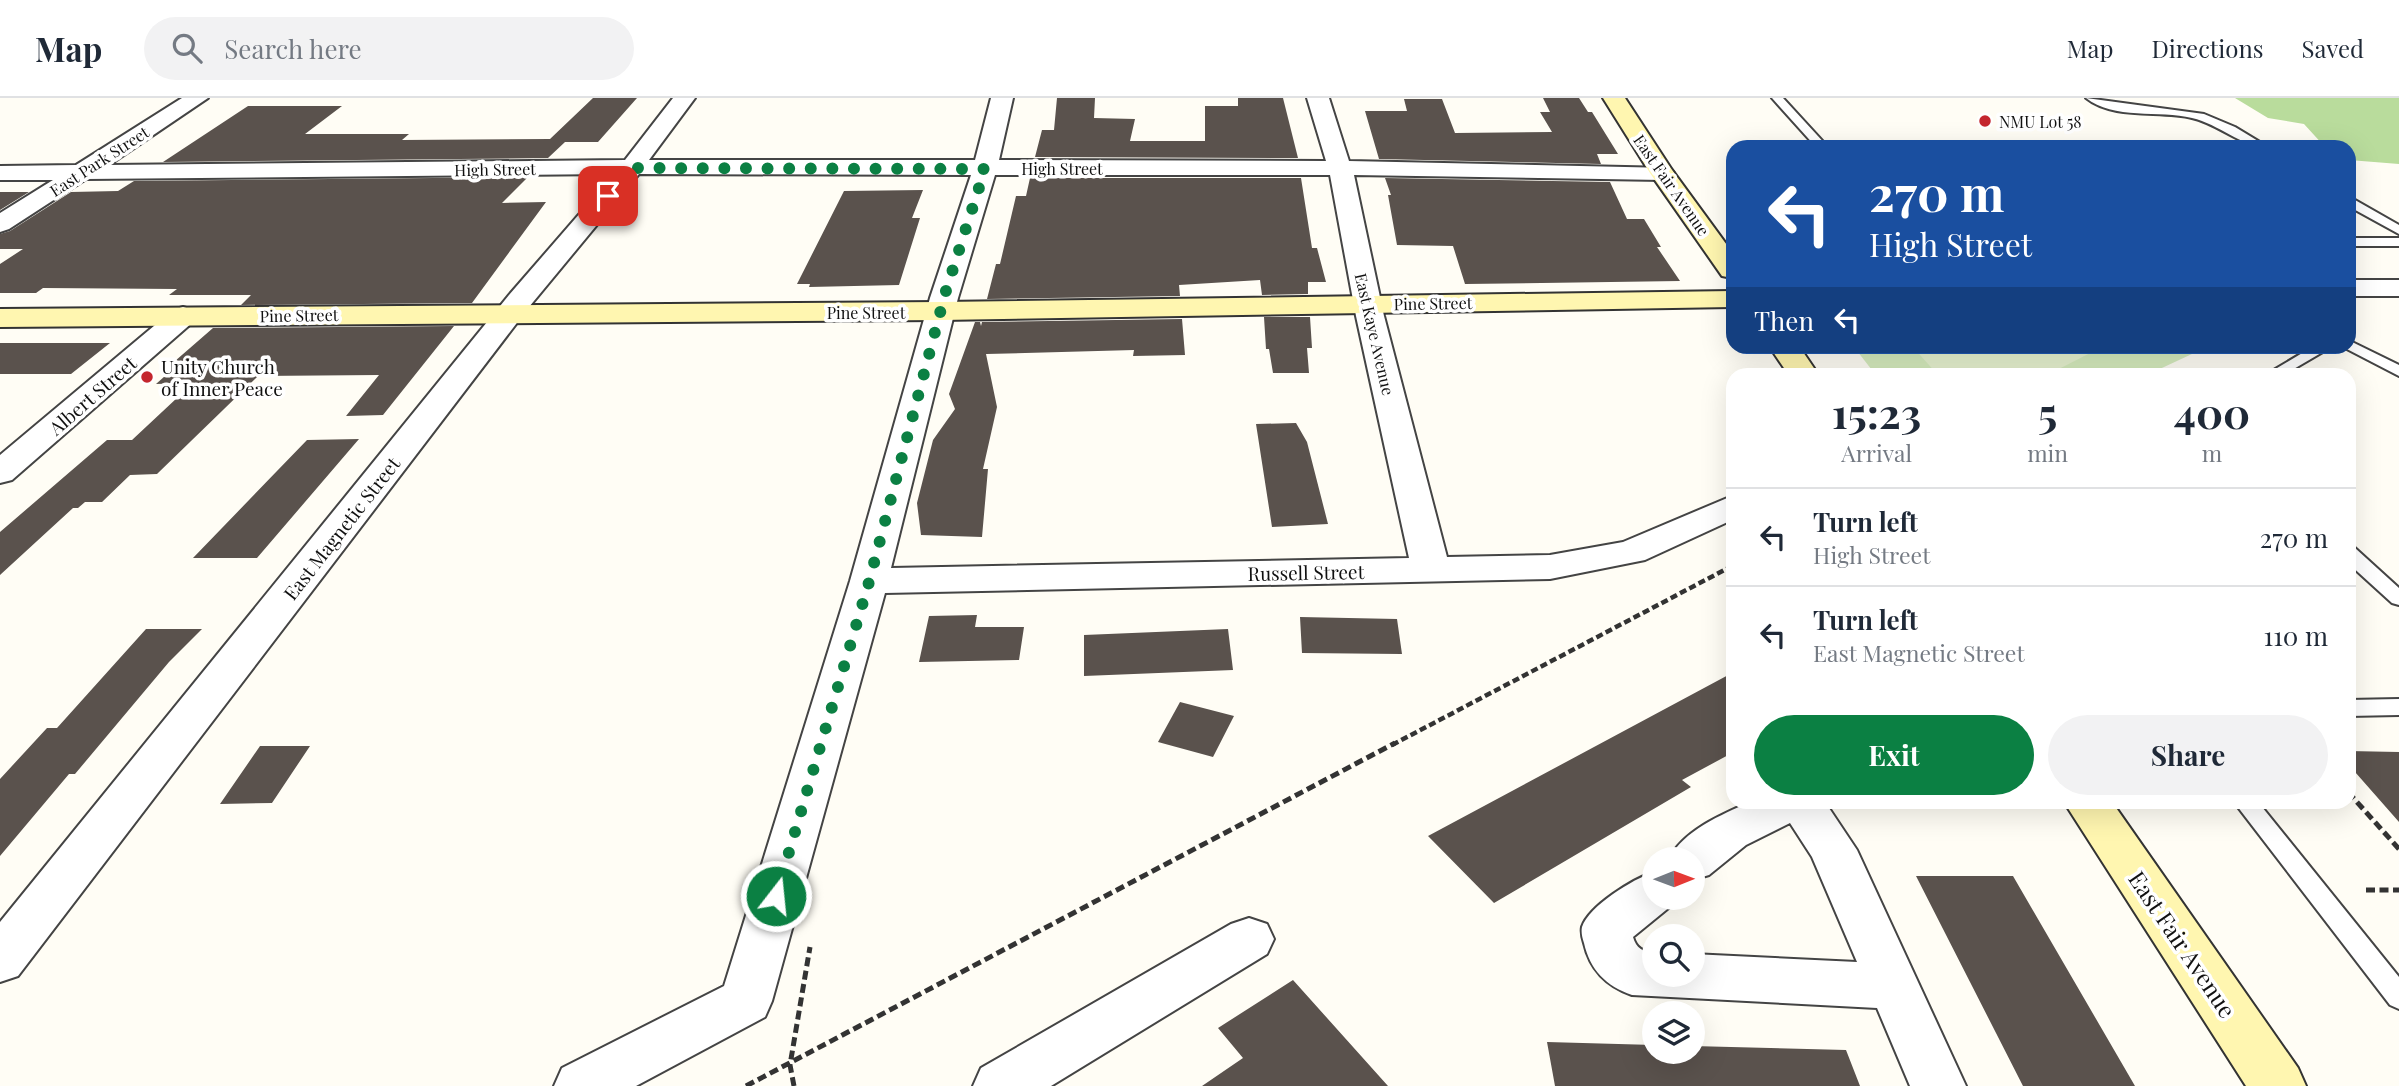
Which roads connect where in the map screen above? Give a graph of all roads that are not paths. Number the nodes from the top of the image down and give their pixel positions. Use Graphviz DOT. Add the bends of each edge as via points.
graph roads {
  1 [pos="197,98"];
  2 [pos="684,98"];
  3 [pos="1002,98"];
  4 [pos="1318,98"];
  5 [pos="1614,98"];
  6 [pos="1777,98"];
  7 [pos="2091,98"];
  8 [pos="1816,140"];
  9 [pos="2250,140"];
  10 [pos="631,168"];
  11 [pos="1339,168"];
  12 [pos="985,169"];
  13 [pos="0,173"];
  14 [pos="80,173"];
  15 [pos="1662,173"];
  16 [pos="2356,205"];
  17 [pos="0,224"];
  18 [pos="2399,230"];
  19 [pos="2356,242"];
  20 [pos="2399,242"];
  21 [pos="1726,262"];
  22 [pos="2356,288"];
  23 [pos="2399,288"];
  24 [pos="1726,299"];
  25 [pos="1368,304"];
  26 [pos="941,311"];
  27 [pos="511,313"];
  28 [pos="183,316"];
  29 [pos="0,318"];
  30 [pos="2356,348"];
  31 [pos="2311,354"];
  32 [pos="2286,368"];
  33 [pos="2399,371"];
  34 [pos="0,473"];
  35 [pos="1726,510"];
  36 [pos="2356,559"];
  37 [pos="1431,570"];
  38 [pos="869,582"];
  39 [pos="2399,599"];
  40 [pos="2399,707"];
  41 [pos="2356,708"];
  42 [pos="1777,809"];
  43 [pos="1806,809"];
  44 [pos="2092,809"];
  45 [pos="2251,809"];
  46 [pos="1705,851"];
  47 [pos="1642,902"];
  48 [pos="1248,939"];
  49 [pos="0,960"];
  50 [pos="1642,974"];
  51 [pos="1705,977"];
  52 [pos="1892,986"];
  53 [pos="2399,997"];
  54 [pos="582,1086"];
  55 [pos="1001,1086"];
  56 [pos="1938,1086"];
  57 [pos="2278,1086"];
  1 -- 14 [label="street, East Park Street"];
  2 -- 10 [label="street, East Magnetic Street"];
  3 -- 12 [label="street"];
  4 -- 11 [label="street, East Kaye Avenue"];
  5 -- 15 [label="street, East Fair Avenue"];
  6 -- 8 [label="lane"];
  7 -- 9 [label="lane" via="2114,108 2208,118"];
  10 -- 12 [label="street, High Street"];
  10 -- 14 [label="street, High Street"];
  10 -- 27 [label="street, East Magnetic Street"];
  11 -- 12 [label="street, High Street"];
  11 -- 15 [label="street, High Street"];
  11 -- 25 [label="street, East Kaye Avenue"];
  12 -- 26 [label="street"];
  13 -- 14 [label="street, High Street"];
  14 -- 17 [label="street, East Park Street"];
  15 -- 21 [label="street, East Fair Avenue"];
  16 -- 18 [label="lane"];
  19 -- 20 [label="lane"];
  22 -- 23 [label="street"];
  24 -- 25 [label="street, Pine Street"];
  25 -- 26 [label="street, Pine Street"];
  25 -- 37 [label="street, East Kaye Avenue"];
  26 -- 27 [label="street, Pine Street"];
  26 -- 38 [label="street"];
  27 -- 28 [label="street, Pine Street"];
  27 -- 49 [label="street, East Magnetic Street"];
  28 -- 29 [label="street, Pine Street"];
  28 -- 34 [label="street, Albert Street"];
  30 -- 33 [label="lane"];
  31 -- 32 [label="lane"];
  35 -- 37 [label="street, Russell Street" via="1632,552 1550,566"];
  36 -- 39 [label="lane"];
  37 -- 38 [label="street, Russell Street"];
  38 -- 54 [label="street" via="746,1001"];
  40 -- 41 [label="lane"];
  42 -- 46 [label="street" via="1729,832"];
  43 -- 52 [label="street" via="1833,850"];
  44 -- 57 [label="street, East Fair Avenue"];
  45 -- 53 [label="lane"];
  47 -- 50 [label="street" via="1606,930 1612,955 1632,974"];
  48 -- 55 [label="street"];
  51 -- 52 [label="street"];
  52 -- 56 [label="street"];
}
